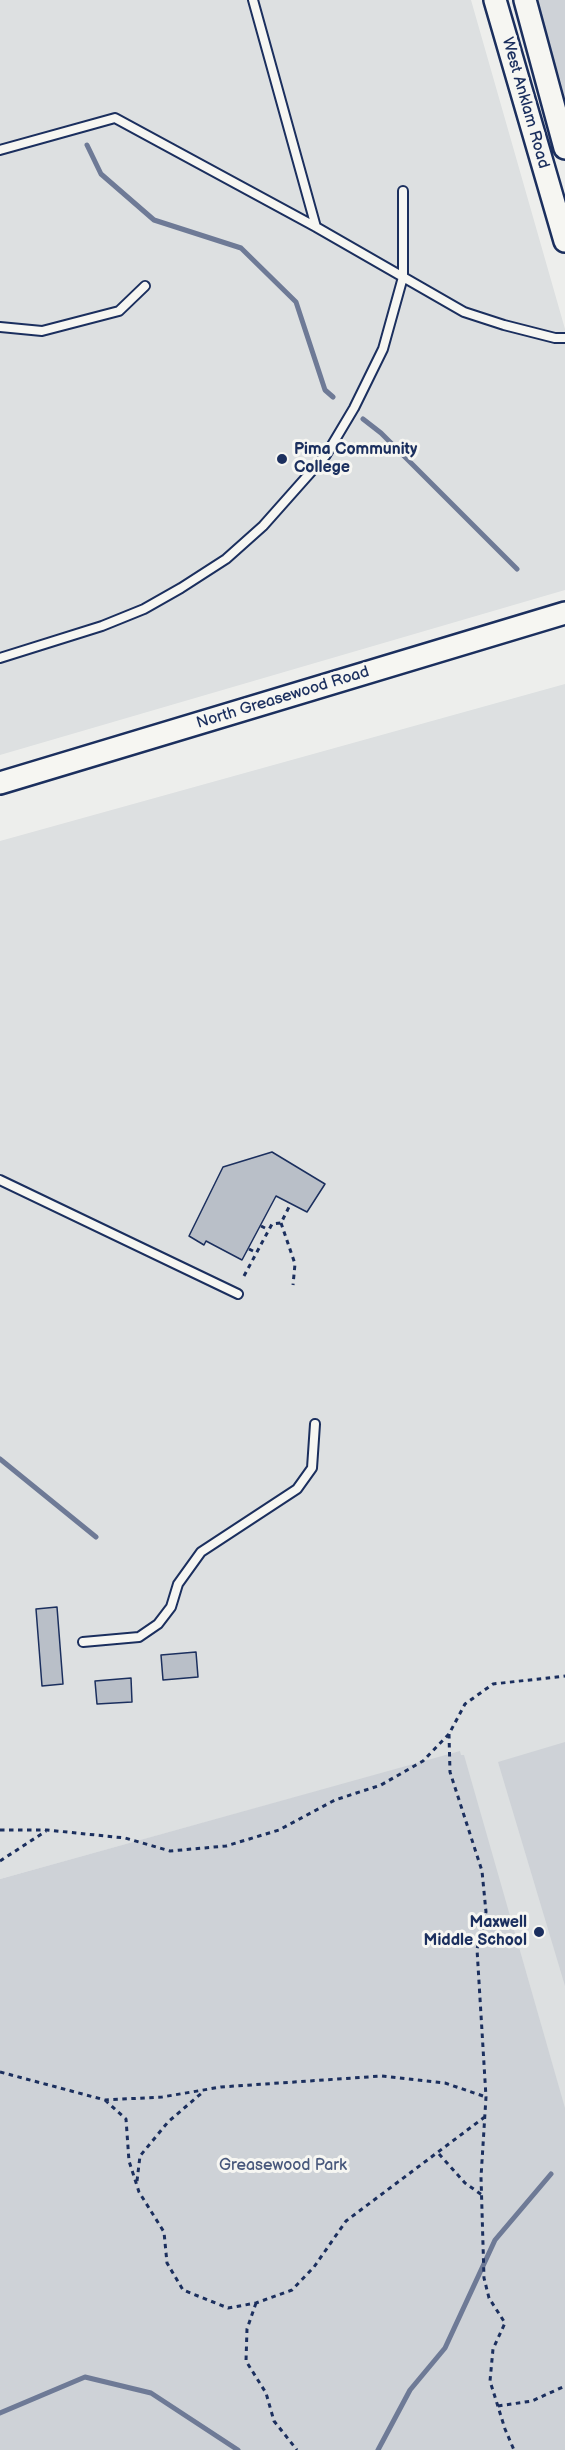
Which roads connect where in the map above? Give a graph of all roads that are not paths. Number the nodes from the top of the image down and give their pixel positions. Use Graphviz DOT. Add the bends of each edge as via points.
graph roads {
  1 [pos="253,0"];
  2 [pos="495,0"];
  3 [pos="525,0"];
  4 [pos="565,148"];
  5 [pos="0,150"];
  6 [pos="403,191"];
  7 [pos="316,227"];
  8 [pos="565,241"];
  9 [pos="403,277"];
  10 [pos="145,286"];
  11 [pos="0,327"];
  12 [pos="565,338"];
  13 [pos="565,613"];
  14 [pos="524,626"];
  15 [pos="565,628"];
  16 [pos="0,658"];
  17 [pos="0,783"];
  18 [pos="0,1180"];
  19 [pos="238,1294"];
  20 [pos="315,1424"];
  21 [pos="83,1642"];
  1 -- 7 [label="lane"];
  2 -- 8 [label="main road, West Anklam Road"];
  3 -- 4 [label="main road, West Anklam Road"];
  5 -- 7 [label="lane" via="115,118"];
  6 -- 9 [label="lane"];
  7 -- 9 [label="lane"];
  9 -- 12 [label="lane" via="464,312"];
  9 -- 16 [label="lane" via="383,348 354,408 326,456 263,526 226,559 144,609"];
  10 -- 11 [label="lane" via="119,310 42,331"];
  13 -- 14 [label="main road, North Greasewood Road"];
  14 -- 15 [label="main road"];
  14 -- 17 [label="main road, North Greasewood Road"];
  18 -- 19 [label="lane"];
  20 -- 21 [label="lane" via="312,1468 297,1489 201,1552 178,1584 171,1607 158,1624 138,1637"];
}
